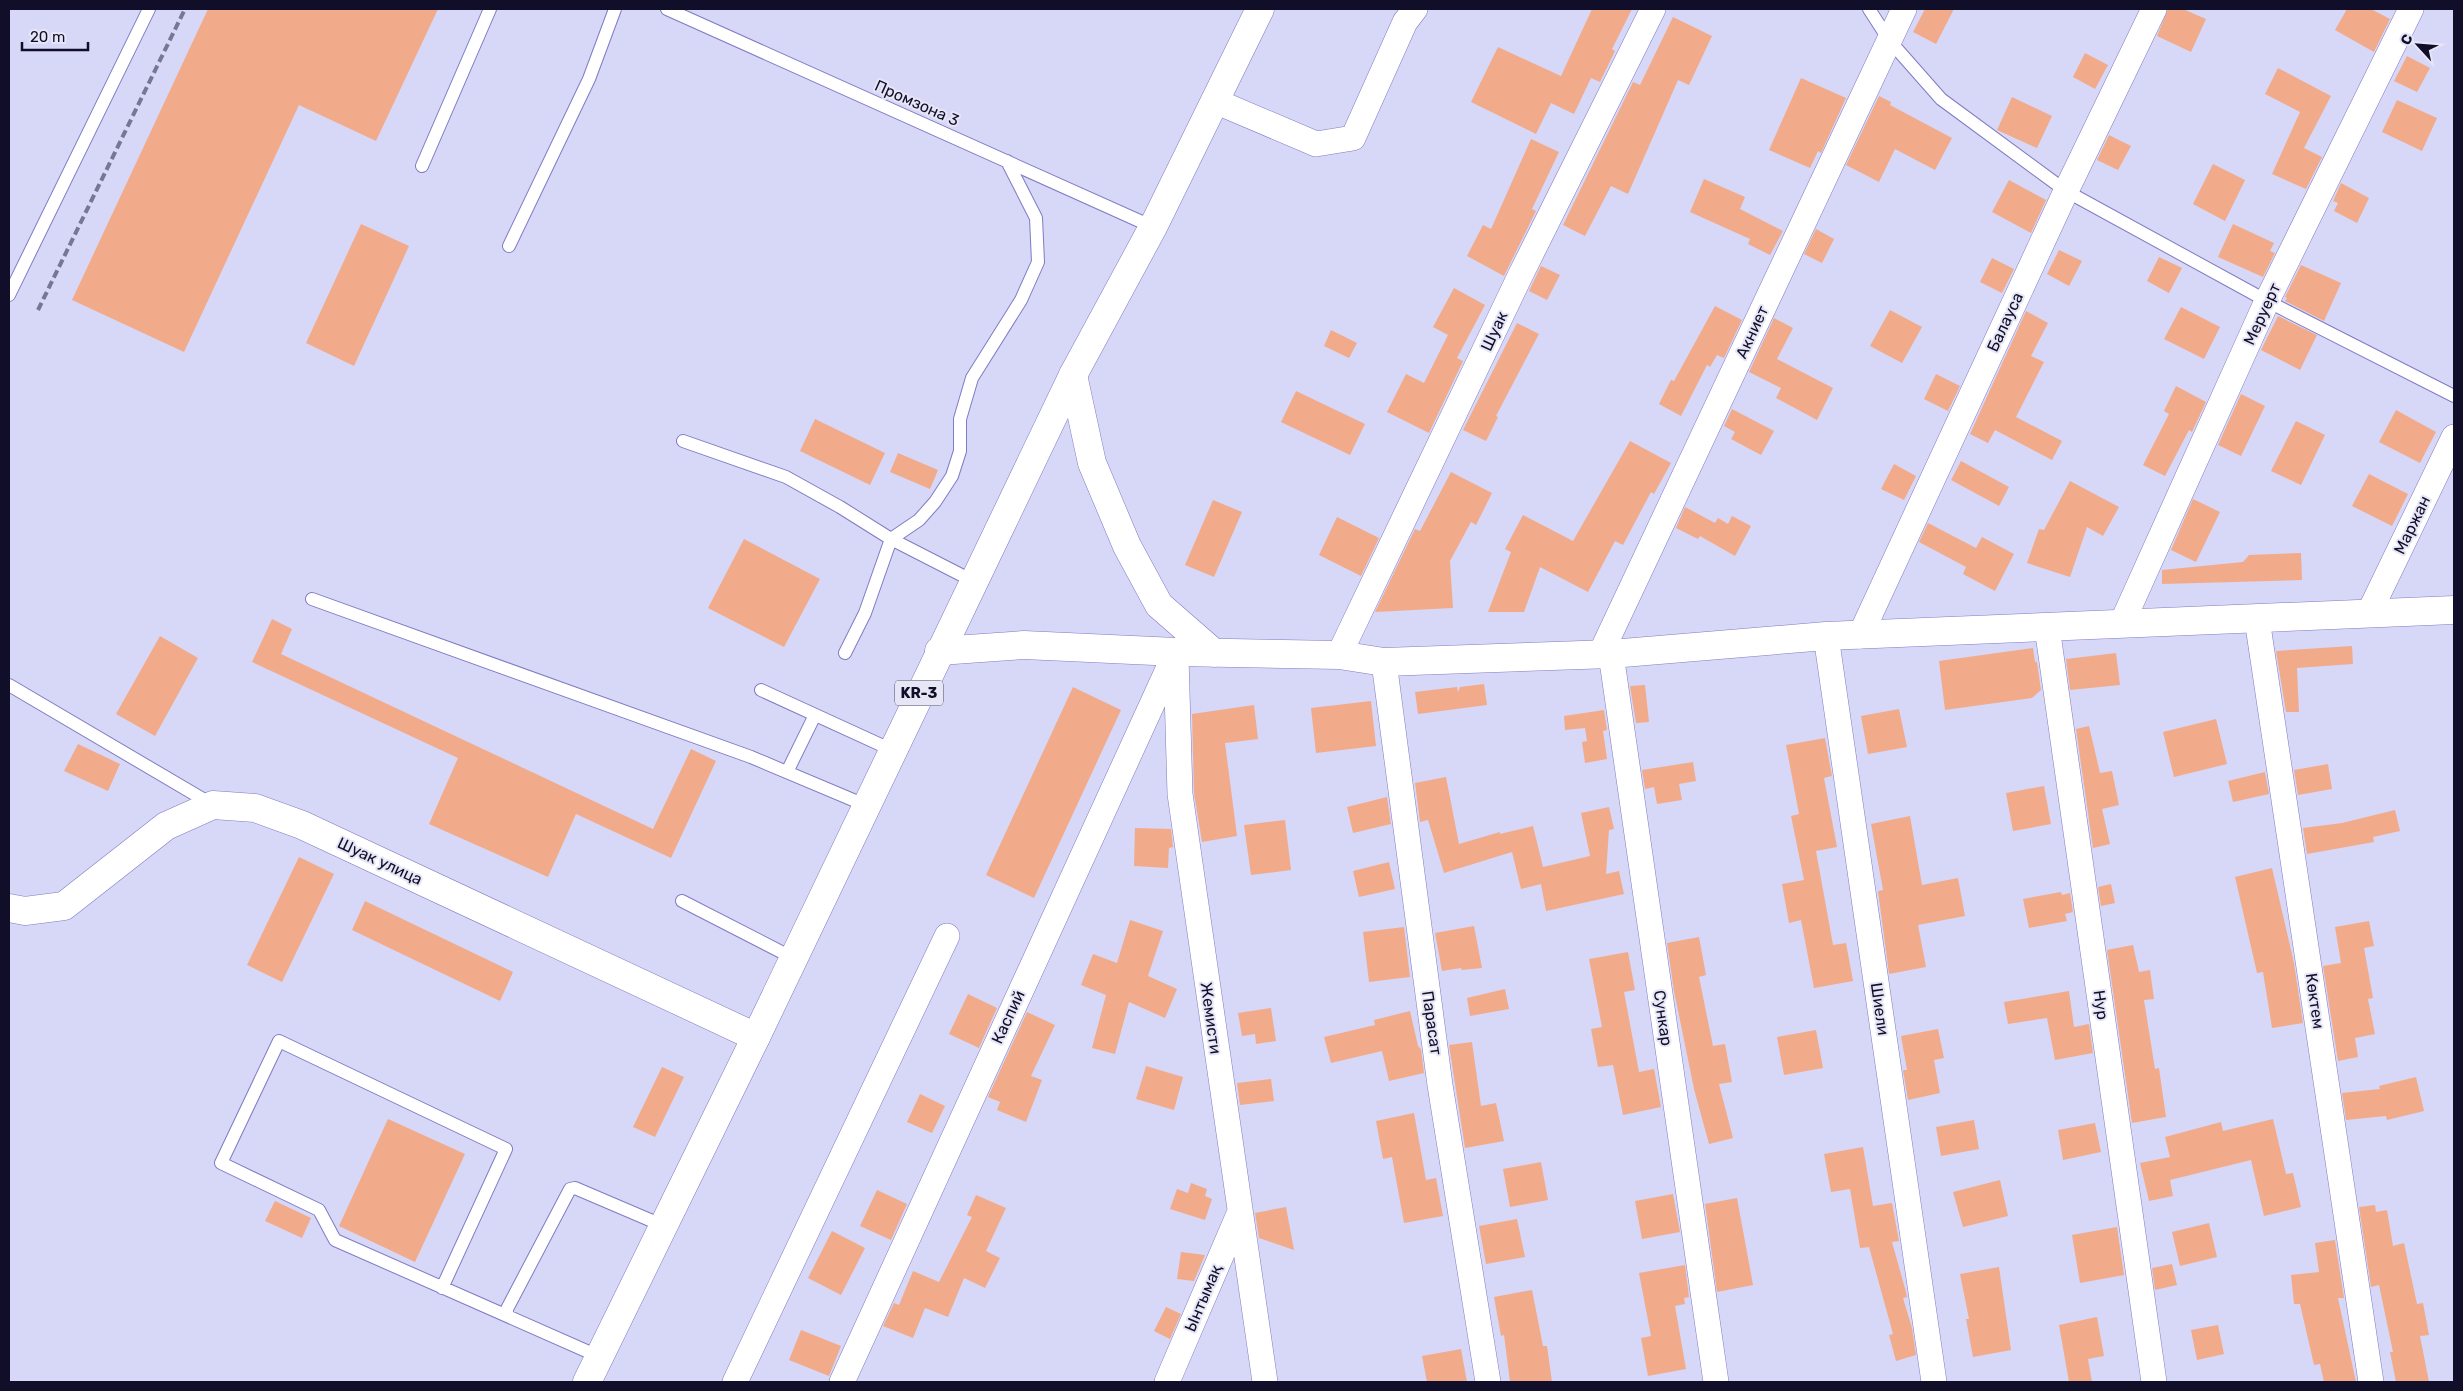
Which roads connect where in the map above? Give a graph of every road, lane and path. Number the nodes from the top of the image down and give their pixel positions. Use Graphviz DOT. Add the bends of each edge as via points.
graph roads {
  1 [pos="149,9"];
  2 [pos="490,9"];
  3 [pos="614,9"];
  4 [pos="667,9"];
  5 [pos="1260,9"];
  6 [pos="1415,9"];
  7 [pos="1653,9"];
  8 [pos="1868,9"];
  9 [pos="1904,9"];
  10 [pos="2154,9"];
  11 [pos="2411,9"];
  12 [pos="689,13"];
  13 [pos="1888,40"];
  14 [pos="1215,101"];
  15 [pos="1007,161"];
  16 [pos="422,166"];
  17 [pos="2066,191"];
  18 [pos="1153,227"];
  19 [pos="509,246"];
  20 [pos="9,295"];
  21 [pos="2267,301"];
  22 [pos="1073,375"];
  23 [pos="2454,396"];
  24 [pos="2454,437"];
  25 [pos="683,441"];
  26 [pos="891,539"];
  27 [pos="973,581"];
  28 [pos="312,599"];
  29 [pos="2454,610"];
  30 [pos="2369,613"];
  31 [pos="2258,619"];
  32 [pos="2122,623"];
  33 [pos="2047,627"];
  34 [pos="1826,636"];
  35 [pos="1860,636"];
  36 [pos="939,650"];
  37 [pos="1176,652"];
  38 [pos="845,653"];
  39 [pos="1214,653"];
  40 [pos="1339,655"];
  41 [pos="1606,655"];
  42 [pos="1384,662"];
  43 [pos="9,685"];
  44 [pos="761,690"];
  45 [pos="815,715"];
  46 [pos="892,750"];
  47 [pos="787,772"];
  48 [pos="213,805"];
  49 [pos="865,805"];
  50 [pos="682,901"];
  51 [pos="9,908"];
  52 [pos="947,936"];
  53 [pos="793,958"];
  54 [pos="756,1037"];
  55 [pos="1239,1214"];
  56 [pos="664,1226"];
  57 [pos="442,1288"];
  58 [pos="507,1315"];
  59 [pos="600,1357"];
  60 [pos="587,1382"];
  61 [pos="735,1382"];
  62 [pos="842,1382"];
  63 [pos="1167,1382"];
  64 [pos="1265,1382"];
  65 [pos="1488,1382"];
  66 [pos="1716,1382"];
  67 [pos="1934,1382"];
  68 [pos="2154,1382"];
  69 [pos="2372,1382"];
  1 -- 20 [label="lane"];
  2 -- 16 [label="lane"];
  3 -- 19 [label="lane" via="589,79"];
  4 -- 12 [label="lane, Промзона 3"];
  5 -- 14 [label="street, KR-3"];
  6 -- 14 [label="street" via="1405,22 1353,138 1316,144"];
  7 -- 40 [label="street, Шуак" via="1520,276"];
  8 -- 13 [label="lane"];
  9 -- 13 [label="street, Акниет"];
  10 -- 17 [label="street, Балауса"];
  11 -- 21 [label="street, Меруерт"];
  12 -- 15 [label="lane, Промзона 3"];
  13 -- 17 [label="lane" via="1941,99"];
  13 -- 41 [label="street, Акниет"];
  14 -- 18 [label="street, KR-3"];
  15 -- 18 [label="lane, Промзона 3"];
  15 -- 26 [label="lane" via="1036,218 1038,262 1021,300 972,378 960,419 960,451 952,476 919,520"];
  17 -- 21 [label="lane"];
  17 -- 35 [label="street, Балауса"];
  18 -- 22 [label="street, KR-3"];
  21 -- 23 [label="lane"];
  21 -- 32 [label="street, Меруерт"];
  22 -- 27 [label="street, KR-3"];
  22 -- 39 [label="street" via="1092,463 1127,546 1159,605"];
  24 -- 30 [label="street, Маржан"];
  25 -- 26 [label="lane" via="786,477"];
  26 -- 27 [label="lane"];
  26 -- 38 [label="lane" via="865,613"];
  27 -- 36 [label="street, KR-3"];
  28 -- 47 [label="lane"];
  29 -- 30 [label="street"];
  30 -- 31 [label="street"];
  31 -- 32 [label="street"];
  31 -- 69 [label="street, Көктем"];
  32 -- 33 [label="street"];
  33 -- 35 [label="street"];
  33 -- 68 [label="street, Нур"];
  34 -- 35 [label="street"];
  34 -- 41 [label="street"];
  34 -- 67 [label="street, Шиели"];
  36 -- 37 [label="street" via="1024,644"];
  36 -- 46 [label="street, KR-3"];
  37 -- 39 [label="street"];
  37 -- 55 [label="street, Жемисти" via="1180,794"];
  37 -- 62 [label="street, Каспий"];
  39 -- 40 [label="street"];
  40 -- 42 [label="street"];
  41 -- 42 [label="street"];
  41 -- 66 [label="street, Сункар"];
  42 -- 65 [label="street, Парасат" via="1440,1085"];
  43 -- 48 [label="lane"];
  44 -- 45 [label="lane"];
  45 -- 46 [label="lane"];
  45 -- 47 [label="lane"];
  46 -- 49 [label="street, KR-3"];
  47 -- 49 [label="lane"];
  48 -- 51 [label="street, Шуак улица" via="166,826 64,906 25,911"];
  48 -- 54 [label="street, Шуак улица" via="255,808 302,825"];
  49 -- 53 [label="street, KR-3"];
  50 -- 53 [label="lane"];
  52 -- 61 [label="street"];
  53 -- 54 [label="street, KR-3"];
  54 -- 56 [label="street, KR-3"];
  55 -- 63 [label="street, Ынтымақ"];
  55 -- 64 [label="street, Жемисти"];
  56 -- 58 [label="lane" via="575,1188 570,1189 507,1309"];
  56 -- 59 [label="street, KR-3"];
  57 -- 57 [label="lane" via="335,1240 319,1210 220,1163 279,1041 506,1149"];
  57 -- 58 [label="lane"];
  58 -- 59 [label="lane"];
  59 -- 60 [label="street, KR-3"];
}
